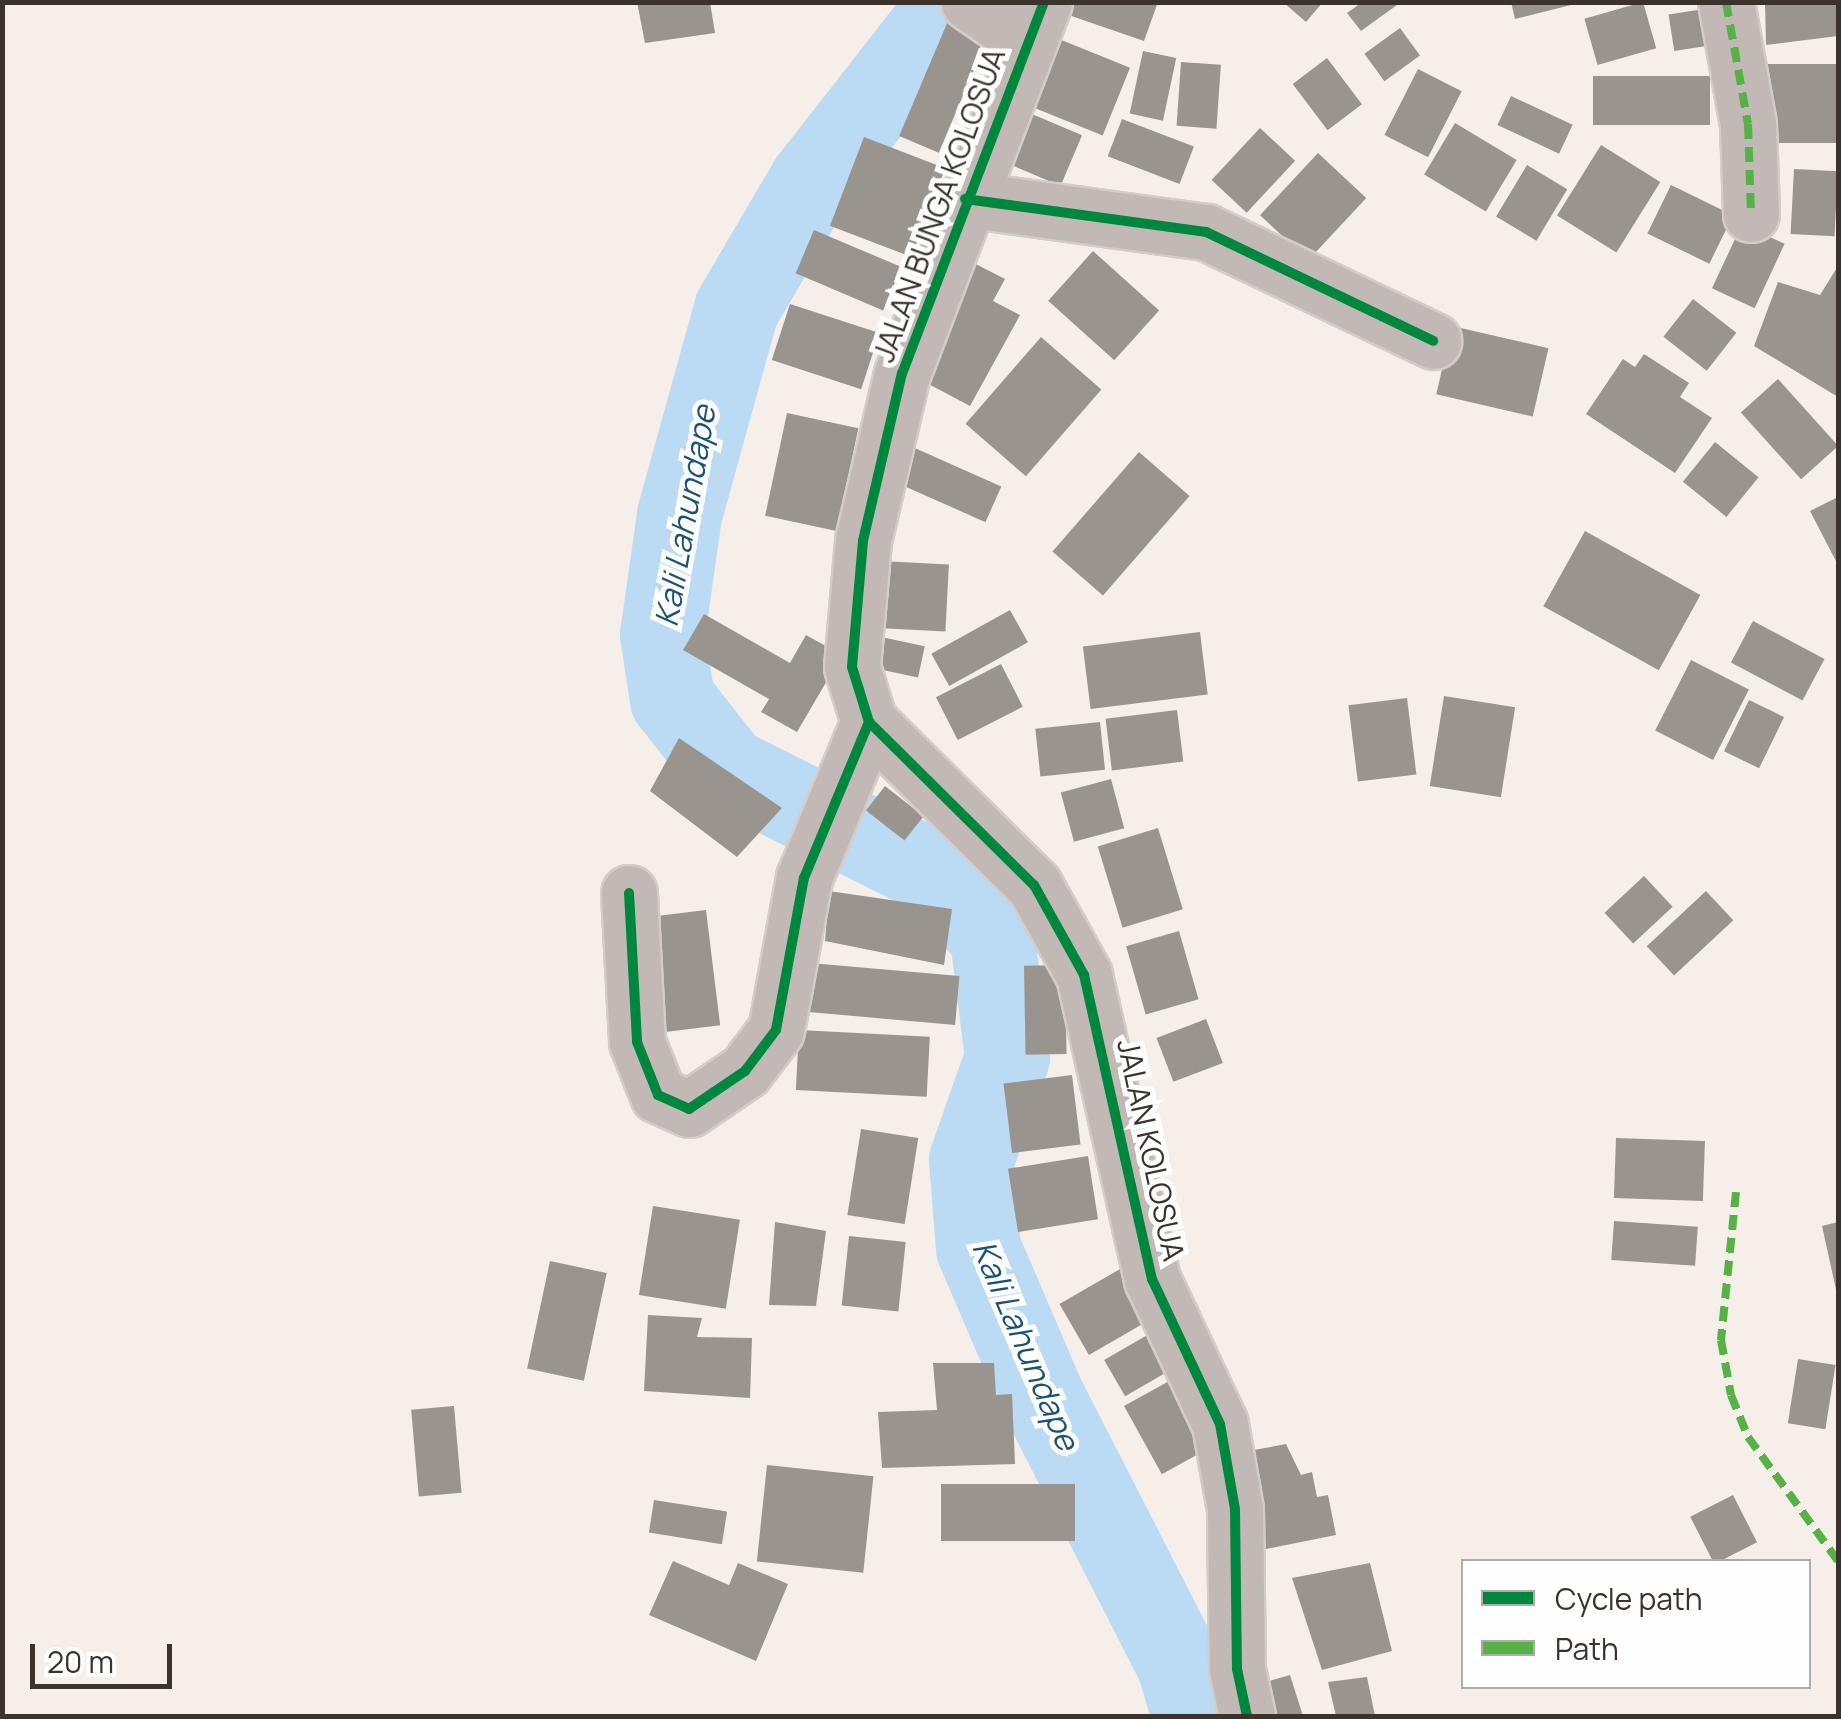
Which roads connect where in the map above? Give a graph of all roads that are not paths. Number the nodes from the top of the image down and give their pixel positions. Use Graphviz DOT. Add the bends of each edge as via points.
graph roads {
  1 [pos="1726,2"];
  2 [pos="1006,14"];
  3 [pos="965,199"];
  4 [pos="1751,214"];
  5 [pos="1432,341"];
  6 [pos="869,722"];
  7 [pos="629,893"];
  8 [pos="1247,1716"];
  1 -- 4 [label="street" via="1748,124"];
  2 -- 3 [label="street, JALAN BUNGA KOLOSUA"];
  3 -- 5 [label="street" via="1206,232"];
  3 -- 6 [label="street, JALAN BUNGA KOLOSUA" via="902,374 862,541 852,668"];
  6 -- 7 [label="street" via="804,878 783,1014 769,1044 689,1109 658,1094 638,1042"];
  6 -- 8 [label="street, JALAN KOLOSUA" via="1034,884 1084,975 1152,1279 1220,1424 1235,1509 1236,1669"];
}
